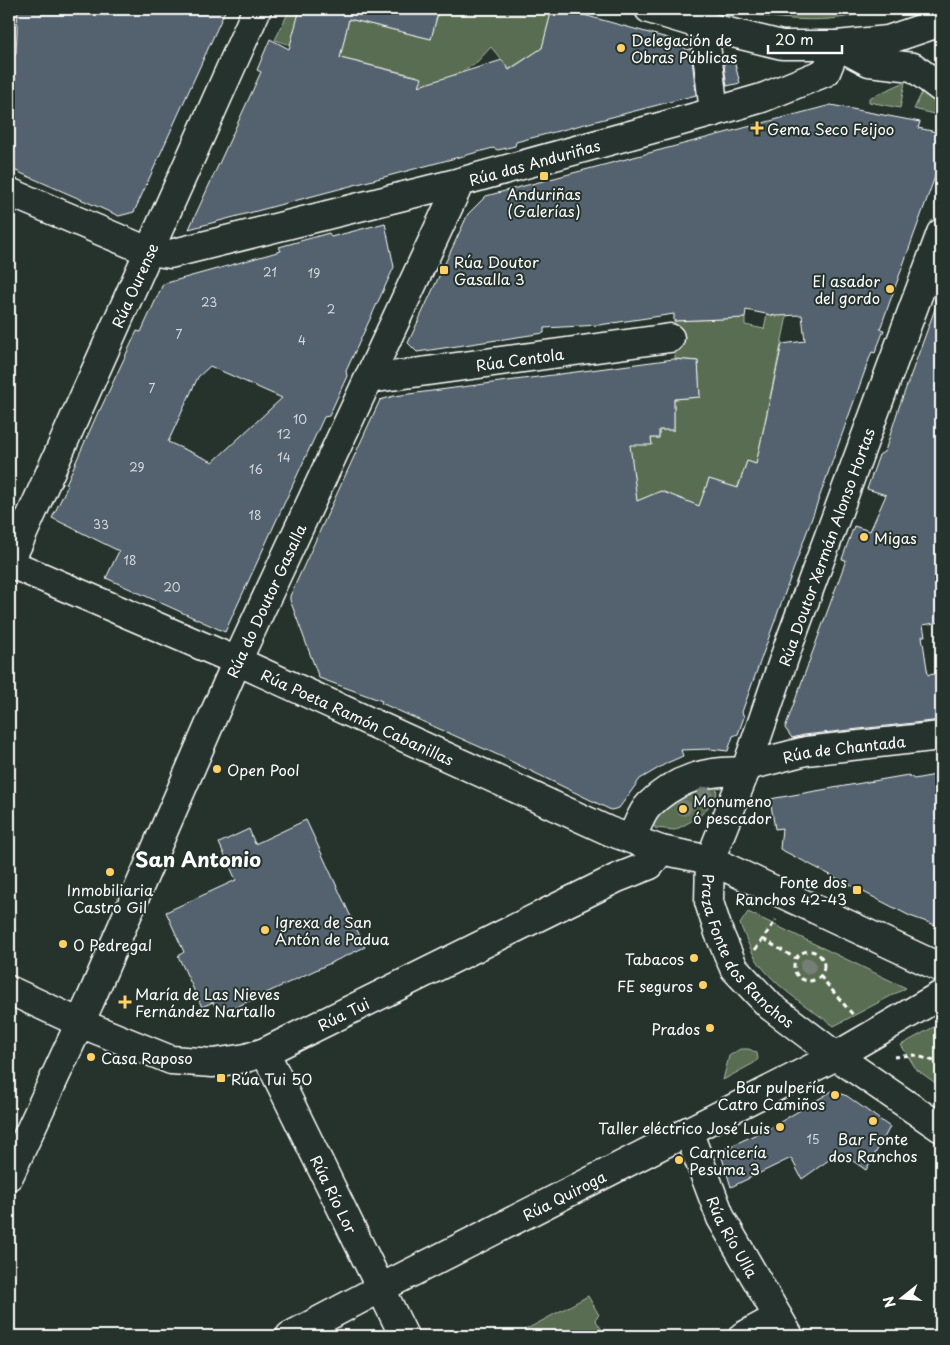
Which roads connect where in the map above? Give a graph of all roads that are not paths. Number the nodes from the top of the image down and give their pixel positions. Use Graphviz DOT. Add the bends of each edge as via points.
graph roads {
  1 [pos="256,9"];
  2 [pos="649,9"];
  3 [pos="929,9"];
  4 [pos="941,22"];
  5 [pos="712,28"];
  6 [pos="837,45"];
  7 [pos="941,88"];
  8 [pos="714,112"];
  9 [pos="460,182"];
  10 [pos="9,192"];
  11 [pos="941,233"];
  12 [pos="148,251"];
  13 [pos="670,338"];
  14 [pos="369,378"];
  15 [pos="9,562"];
  16 [pos="237,661"];
  17 [pos="941,736"];
  18 [pos="746,769"];
  19 [pos="631,839"];
  20 [pos="660,850"];
  21 [pos="710,860"];
  22 [pos="941,968"];
  23 [pos="9,990"];
  24 [pos="941,995"];
  25 [pos="80,1023"];
  26 [pos="265,1052"];
  27 [pos="836,1056"];
  28 [pos="941,1128"];
  29 [pos="688,1131"];
  30 [pos="9,1176"];
  31 [pos="381,1288"];
  32 [pos="783,1326"];
  33 [pos="290,1336"];
  34 [pos="404,1336"];
  35 [pos="742,1336"];
  1 -- 12 [label="street, Rúa Ourense"];
  2 -- 5 [label="street"];
  3 -- 4 [label="street"];
  4 -- 6 [label="street" via="888,40"];
  5 -- 6 [label="street" via="782,45"];
  5 -- 8 [label="street" via="706,45"];
  6 -- 7 [label="street" via="869,62 913,67"];
  6 -- 8 [label="street, Rúa das Anduriñas" via="826,72 762,98"];
  8 -- 9 [label="street, Rúa das Anduriñas"];
  9 -- 12 [label="street, Rúa das Anduriñas" via="170,254"];
  9 -- 14 [label="street, Rúa do Doutor Gasalla"];
  10 -- 12 [label="street, Rúa das Anduriñas"];
  11 -- 18 [label="street, Rúa Doutor Xermán Alonso Hortas"];
  12 -- 15 [label="street, Rúa Ourense"];
  13 -- 14 [label="street, Rúa Centola"];
  14 -- 16 [label="street, Rúa do Doutor Gasalla"];
  15 -- 16 [label="street, Rúa Poeta Ramón Cabanillas"];
  16 -- 19 [label="street, Rúa Poeta Ramón Cabanillas"];
  16 -- 25 [label="street, Rúa do Doutor Gasalla"];
  17 -- 18 [label="street, Rúa de Chantada" via="806,751"];
  18 -- 19 [label="street, Rúa de Chantada" via="725,770 679,783 648,806"];
  18 -- 21 [label="street, Rúa Doutor Xermán Alonso Hortas"];
  19 -- 20 [label="street, Rúa Poeta Ramón Cabanillas"];
  20 -- 21 [label="street, Rúa Poeta Ramón Cabanillas"];
  20 -- 26 [label="street, Rúa Tui" via="650,865 566,903"];
  21 -- 22 [label="street, Praza Fonte dos Ranchos"];
  21 -- 27 [label="street, Praza Fonte dos Ranchos" via="709,902 734,968 770,1006"];
  23 -- 25 [label="street, Rúa Tui"];
  24 -- 27 [label="street, Rúa Quiroga"];
  25 -- 26 [label="street, Rúa Tui" via="171,1060 213,1064"];
  25 -- 30 [label="street, Rúa do Doutor Gasalla"];
  26 -- 31 [label="street, Rúa Río Lor"];
  27 -- 28 [label="street, Praza Fonte dos Ranchos"];
  27 -- 29 [label="street, Rúa Quiroga"];
  29 -- 31 [label="street, Rúa Quiroga"];
  29 -- 32 [label="street, Rúa Río Ulla" via="721,1218"];
  31 -- 33 [label="street, Rúa Quiroga"];
  31 -- 34 [label="street, Rúa Río Lor"];
  32 -- 35 [label="street"];
}
